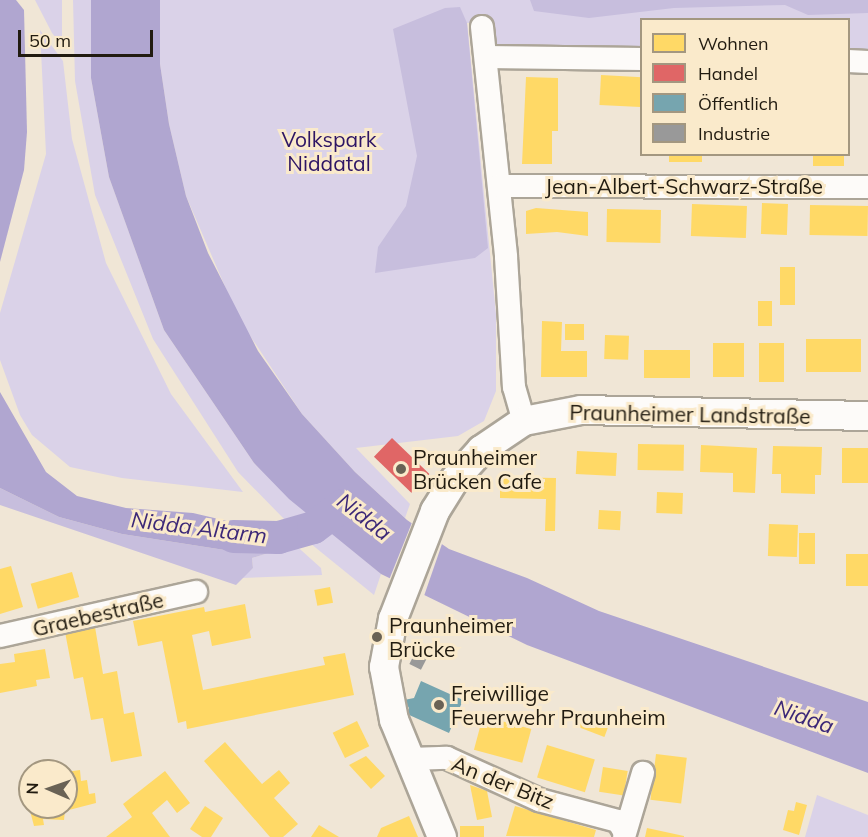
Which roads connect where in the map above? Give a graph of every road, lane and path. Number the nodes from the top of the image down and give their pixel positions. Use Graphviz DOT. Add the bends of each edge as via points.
graph roads {
  1 [pos="482,27"];
  2 [pos="486,57"];
  3 [pos="640,59"];
  4 [pos="850,61"];
  5 [pos="868,62"];
  6 [pos="499,186"];
  7 [pos="868,187"];
  8 [pos="868,416"];
  9 [pos="524,421"];
  10 [pos="196,592"];
  11 [pos="0,636"];
  12 [pos="410,759"];
  13 [pos="643,773"];
  14 [pos="624,834"];
  15 [pos="442,837"];
  1 -- 2 [label="street"];
  2 -- 3 [label="street"];
  2 -- 6 [label="street"];
  4 -- 5 [label="street"];
  6 -- 7 [label="street, Jean-Albert-Schwarz-Straße"];
  6 -- 9 [label="street" via="514,387"];
  8 -- 9 [label="main road, Praunheimer Landstraße" via="581,410"];
  9 -- 12 [label="main road, Praunheimer Landstraße" via="481,450 454,479 435,511 400,602 387,642 384,667 389,706"];
  10 -- 11 [label="street, Graebestraße"];
  12 -- 14 [label="street, An der Bitz" via="447,758 539,800 618,820"];
  12 -- 15 [label="main road, Praunheimer Landstraße"];
  13 -- 14 [label="street"];
}
